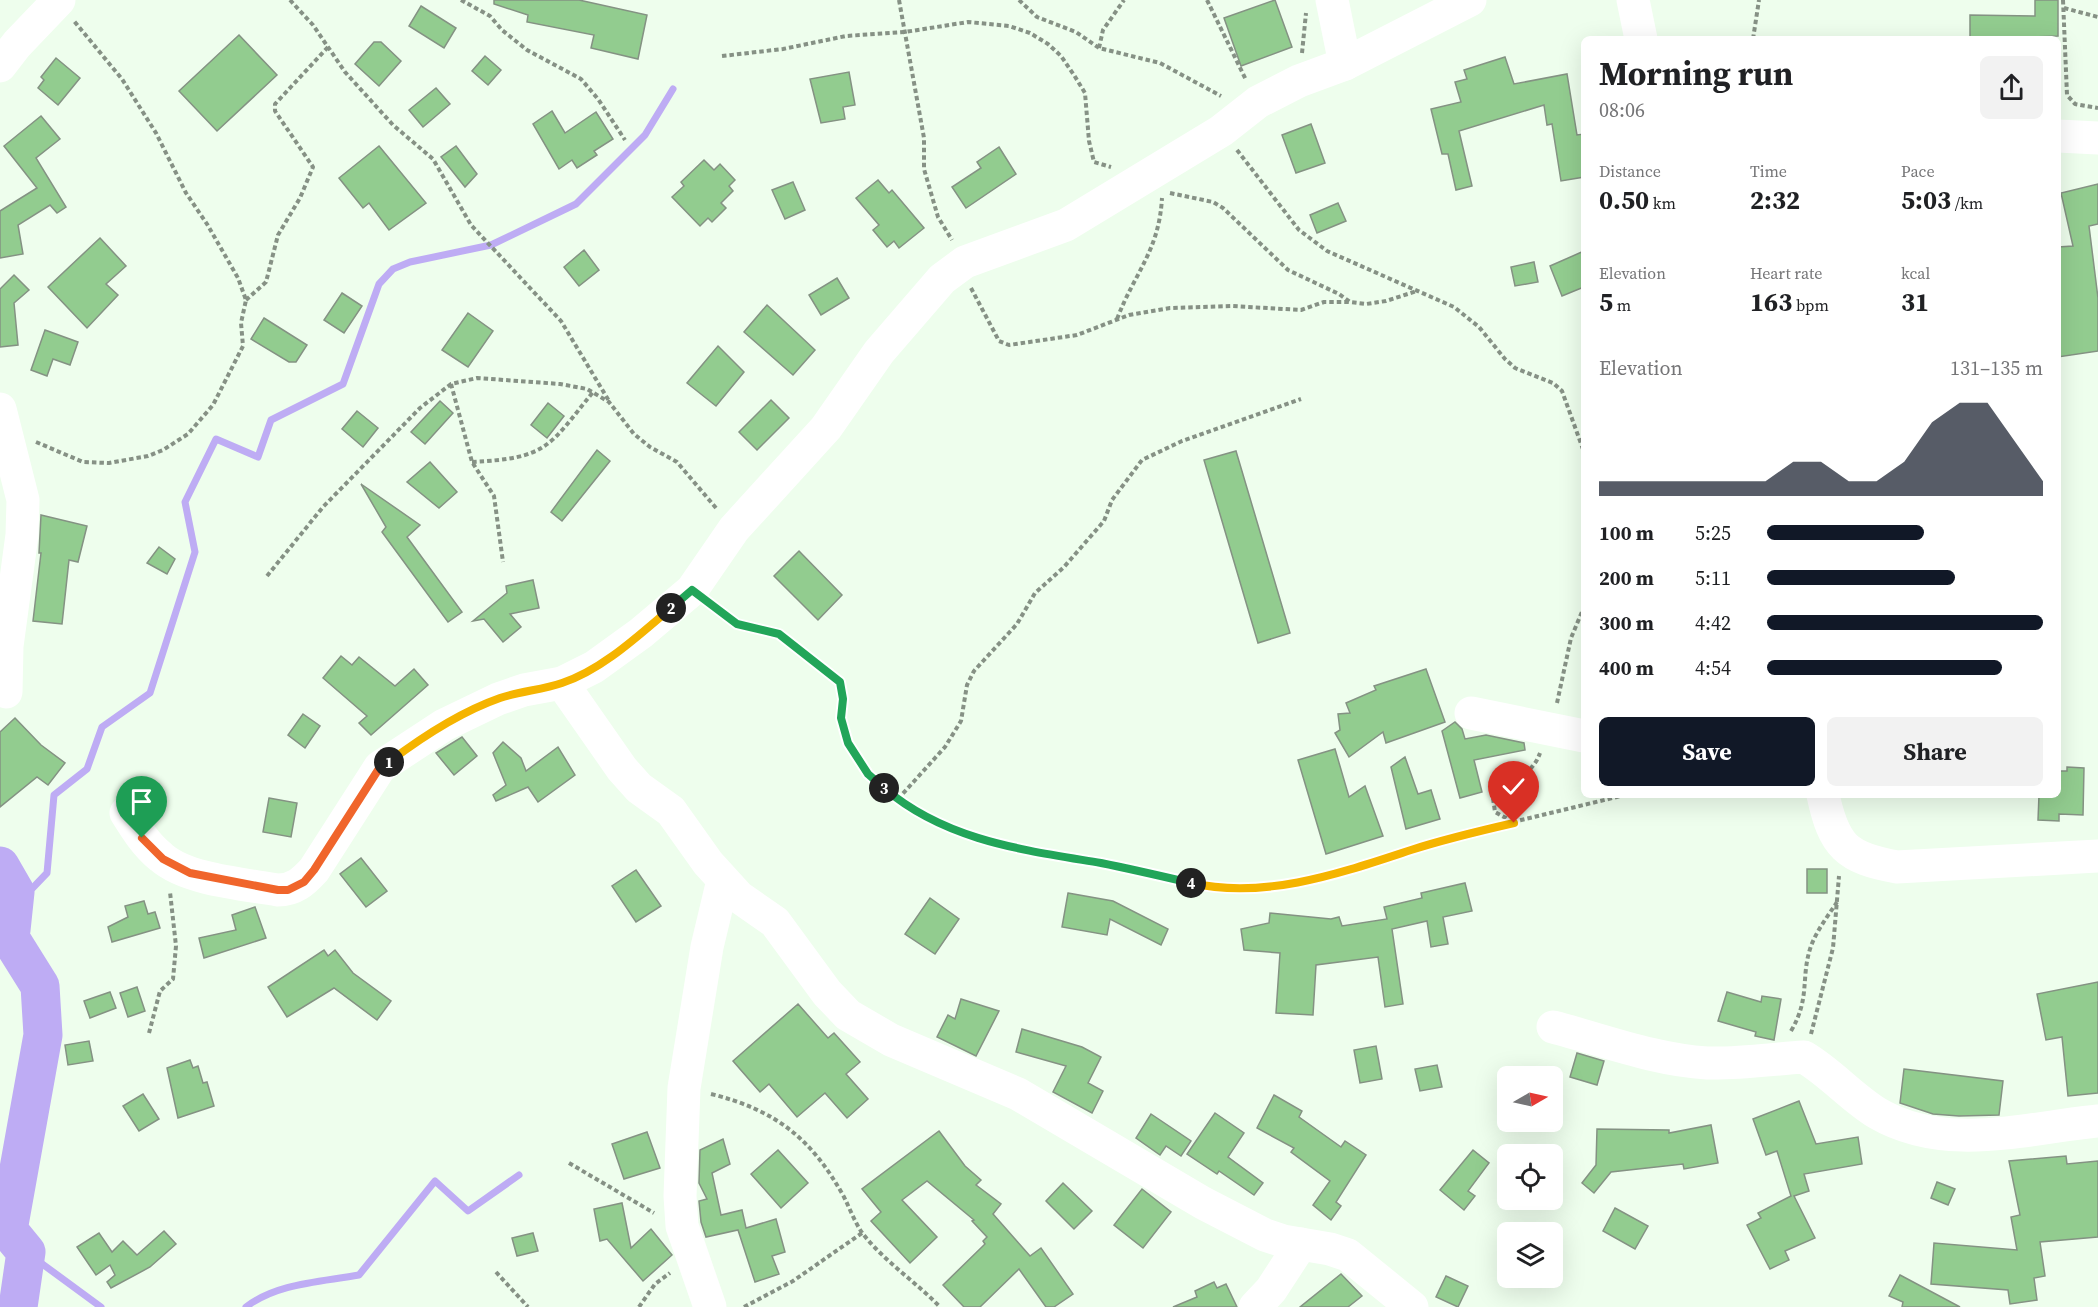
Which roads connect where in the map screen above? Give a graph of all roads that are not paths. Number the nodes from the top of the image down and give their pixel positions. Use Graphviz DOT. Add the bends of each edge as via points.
graph roads {
  1 [pos="1470,0"];
  2 [pos="1633,0"];
  3 [pos="63,6"];
  4 [pos="1319,6"];
  5 [pos="1640,36"];
  6 [pos="1345,64"];
  7 [pos="0,66"];
  8 [pos="2061,136"];
  9 [pos="2098,138"];
  10 [pos="2,417"];
  11 [pos="562,683"];
  12 [pos="6,692"];
  13 [pos="1471,713"];
  14 [pos="1581,735"];
  15 [pos="1805,798"];
  16 [pos="126,813"];
  17 [pos="1831,820"];
  18 [pos="2098,856"];
  19 [pos="723,880"];
  20 [pos="1553,1027"];
  21 [pos="2098,1121"];
  22 [pos="1301,1244"];
  23 [pos="710,1307"];
  24 [pos="1256,1307"];
  25 [pos="1412,1307"];
  1 -- 6 [label="street"];
  2 -- 5 [label="street"];
  3 -- 7 [label="street" via="16,44"];
  4 -- 6 [label="street"];
  6 -- 11 [label="street" via="1299,81 1241,114 1066,225 954,270 879,352 826,428 734,530 692,590 603,661"];
  8 -- 9 [label="street"];
  10 -- 12 [label="street" via="23,500 7,646"];
  11 -- 16 [label="street" via="498,699 444,725 380,767 314,870 304,882 288,890 190,873 163,859 142,838"];
  11 -- 19 [label="street" via="622,769 639,788 671,811"];
  13 -- 14 [label="street"];
  15 -- 17 [label="street"];
  17 -- 18 [label="street" via="1869,862 1897,867"];
  19 -- 22 [label="street" via="739,897 776,922 848,1016 1018,1094 1239,1222 1282,1241"];
  19 -- 23 [label="street" via="707,947 684,1088 680,1196 687,1241"];
  20 -- 21 [label="street" via="1644,1052 1708,1063 1795,1047 1878,1113 1932,1133 1988,1136"];
  22 -- 24 [label="street"];
  22 -- 25 [label="street" via="1348,1255"];
}
